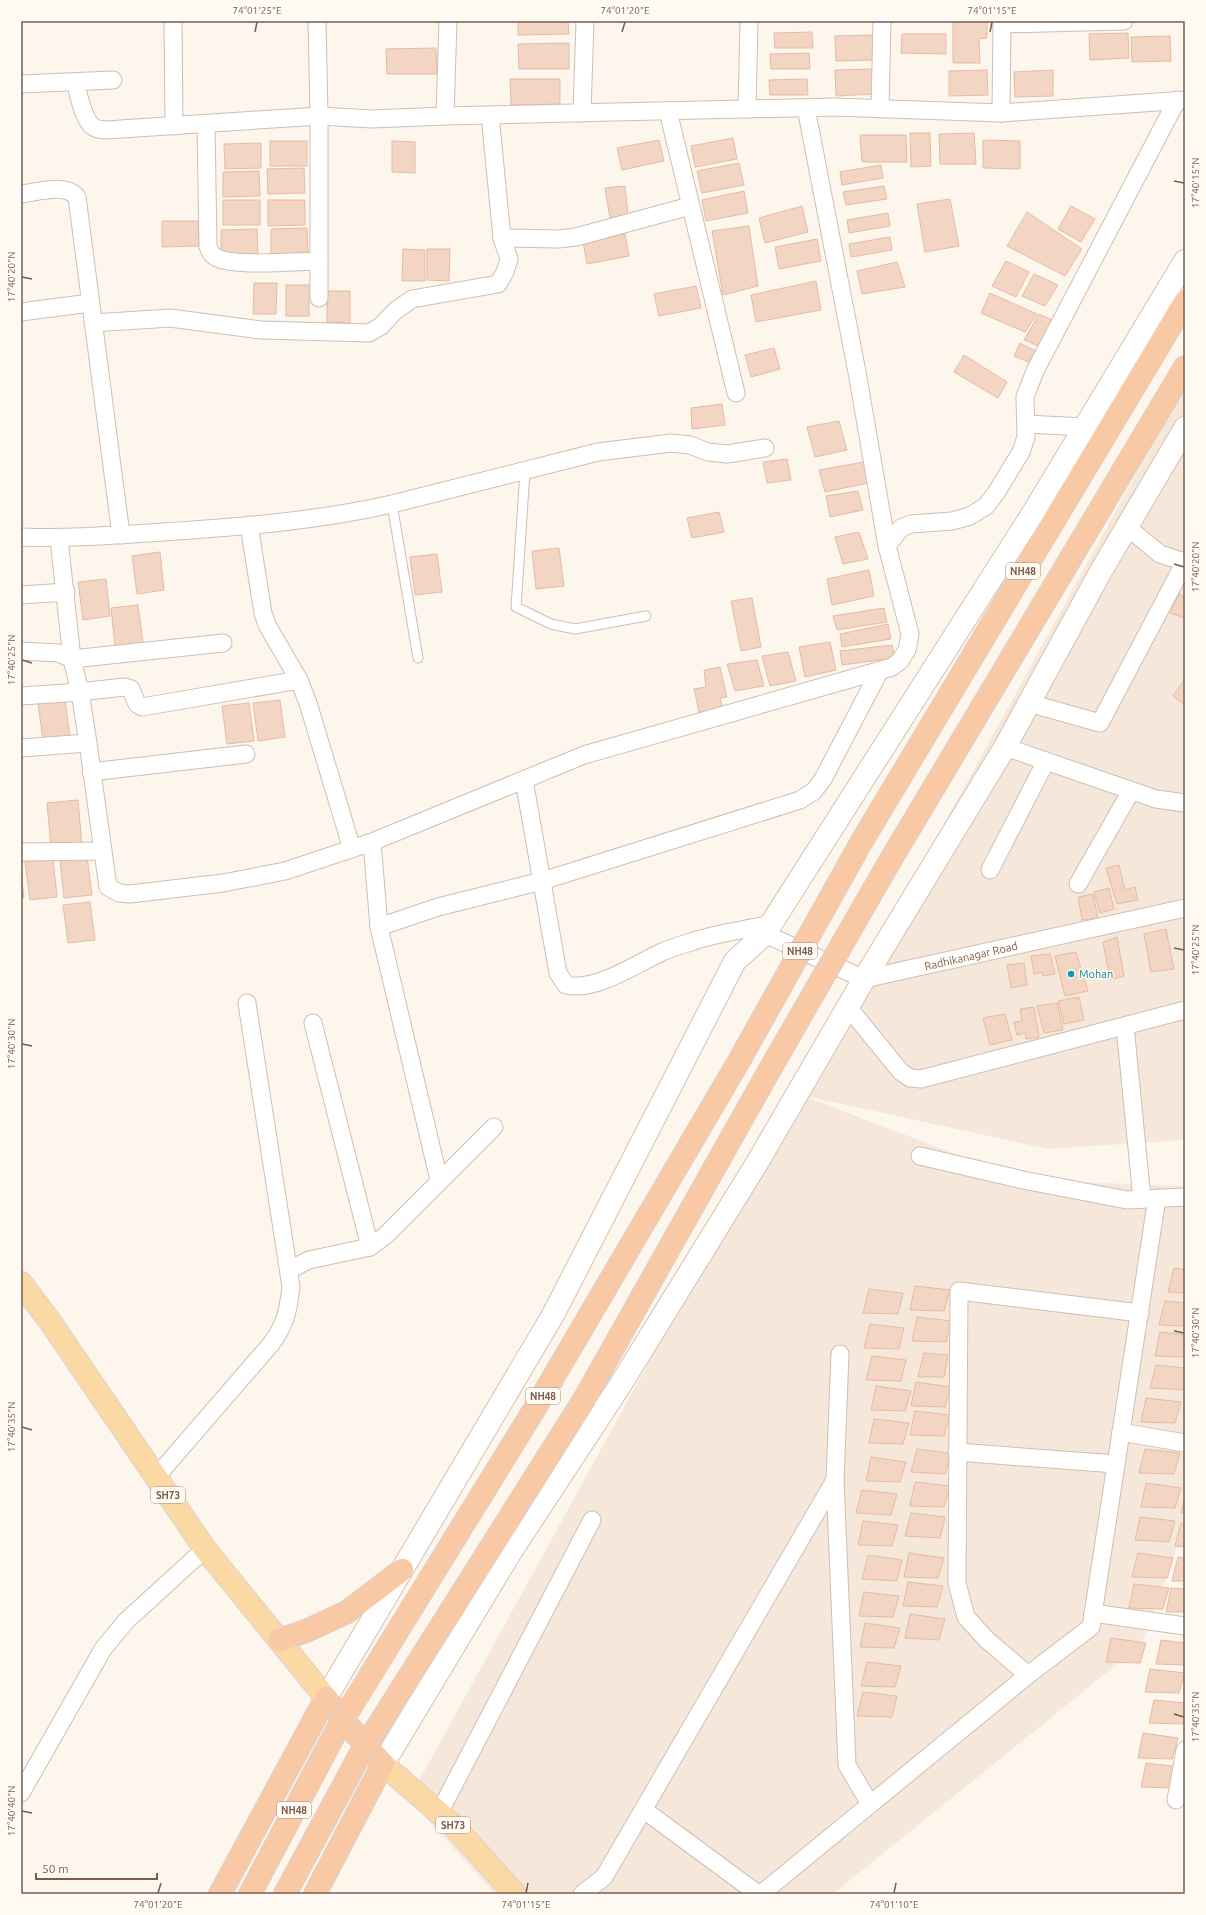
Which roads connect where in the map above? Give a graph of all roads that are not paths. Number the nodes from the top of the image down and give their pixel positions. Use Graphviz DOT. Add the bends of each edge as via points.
graph roads {
  1 [pos="173,21"];
  2 [pos="317,21"];
  3 [pos="448,21"];
  4 [pos="585,21"];
  5 [pos="749,21"];
  6 [pos="882,21"];
  7 [pos="1124,21"];
  8 [pos="1002,22"];
  9 [pos="113,80"];
  10 [pos="75,82"];
  11 [pos="21,84"];
  12 [pos="1181,100"];
  13 [pos="806,108"];
  14 [pos="747,109"];
  15 [pos="880,109"];
  16 [pos="668,111"];
  17 [pos="582,113"];
  18 [pos="1001,113"];
  19 [pos="490,115"];
  20 [pos="319,116"];
  21 [pos="445,116"];
  22 [pos="206,124"];
  23 [pos="174,126"];
  24 [pos="21,194"];
  25 [pos="690,206"];
  26 [pos="502,238"];
  27 [pos="319,261"];
  28 [pos="1185,261"];
  29 [pos="319,298"];
  30 [pos="1185,302"];
  31 [pos="90,303"];
  32 [pos="21,312"];
  33 [pos="93,323"];
  34 [pos="1185,367"];
  35 [pos="736,393"];
  36 [pos="1026,424"];
  37 [pos="1085,427"];
  38 [pos="1185,428"];
  39 [pos="765,448"];
  40 [pos="525,471"];
  41 [pos="392,504"];
  42 [pos="249,526"];
  43 [pos="1126,527"];
  44 [pos="121,535"];
  45 [pos="21,537"];
  46 [pos="58,539"];
  47 [pos="887,546"];
  48 [pos="1185,562"];
  49 [pos="66,592"];
  50 [pos="21,595"];
  51 [pos="646,616"];
  52 [pos="223,643"];
  53 [pos="21,651"];
  54 [pos="418,658"];
  55 [pos="72,659"];
  56 [pos="878,672"];
  57 [pos="299,680"];
  58 [pos="80,692"];
  59 [pos="21,696"];
  60 [pos="1029,703"];
  61 [pos="88,743"];
  62 [pos="1005,747"];
  63 [pos="21,748"];
  64 [pos="246,754"];
  65 [pos="1046,761"];
  66 [pos="91,772"];
  67 [pos="524,780"];
  68 [pos="1131,791"];
  69 [pos="1185,803"];
  70 [pos="372,842"];
  71 [pos="352,849"];
  72 [pos="103,851"];
  73 [pos="21,852"];
  74 [pos="990,870"];
  75 [pos="542,881"];
  76 [pos="1078,884"];
  77 [pos="1185,908"];
  78 [pos="379,927"];
  79 [pos="768,929"];
  80 [pos="864,980"];
  81 [pos="247,1004"];
  82 [pos="848,1007"];
  83 [pos="1185,1010"];
  84 [pos="313,1023"];
  85 [pos="1125,1026"];
  86 [pos="494,1127"];
  87 [pos="920,1156"];
  88 [pos="439,1180"];
  89 [pos="1185,1197"];
  90 [pos="1150,1199"];
  91 [pos="370,1246"];
  92 [pos="289,1270"];
  93 [pos="21,1283"];
  94 [pos="1140,1313"];
  95 [pos="840,1354"];
  96 [pos="1121,1432"];
  97 [pos="1185,1443"];
  98 [pos="957,1452"];
  99 [pos="1116,1464"];
  100 [pos="156,1476"];
  101 [pos="835,1480"];
  102 [pos="592,1520"];
  103 [pos="205,1549"];
  104 [pos="402,1570"];
  105 [pos="1093,1613"];
  106 [pos="1185,1626"];
  107 [pos="279,1640"];
  108 [pos="1028,1675"];
  109 [pos="326,1698"];
  110 [pos="1185,1750"];
  111 [pos="383,1764"];
  112 [pos="21,1793"];
  113 [pos="1176,1800"];
  114 [pos="870,1804"];
  115 [pos="644,1810"];
  116 [pos="439,1813"];
  117 [pos="220,1894"];
  118 [pos="250,1894"];
  119 [pos="285,1894"];
  120 [pos="315,1894"];
  121 [pos="515,1894"];
  122 [pos="582,1894"];
  123 [pos="758,1894"];
  124 [pos="761,1894"];
  1 -- 23 [label="street"];
  2 -- 20 [label="street"];
  3 -- 21 [label="street"];
  4 -- 17 [label="street"];
  5 -- 14 [label="street"];
  6 -- 15 [label="street"];
  7 -- 8 [label="street"];
  8 -- 18 [label="street"];
  9 -- 10 [label="street"];
  10 -- 11 [label="street"];
  10 -- 23 [label="street" via="86,116 91,126 96,129"];
  12 -- 18 [label="street"];
  12 -- 36 [label="street" via="1035,371 1025,397"];
  13 -- 14 [label="street"];
  13 -- 15 [label="street"];
  13 -- 47 [label="street" via="858,372"];
  14 -- 16 [label="street"];
  15 -- 18 [label="street"];
  16 -- 17 [label="street"];
  16 -- 25 [label="street"];
  17 -- 19 [label="street"];
  19 -- 21 [label="street"];
  19 -- 26 [label="street"];
  20 -- 21 [label="street" via="372,119"];
  20 -- 22 [label="street"];
  20 -- 27 [label="street"];
  22 -- 23 [label="street"];
  22 -- 27 [label="street" via="208,246 214,256 228,262 246,263"];
  24 -- 31 [label="street" via="68,190 77,197"];
  25 -- 26 [label="street" via="576,237"];
  25 -- 35 [label="street"];
  26 -- 33 [label="street" via="508,259 505,272 498,284 412,299 369,333 261,330 170,318"];
  27 -- 29 [label="street"];
  28 -- 37 [label="main road"];
  30 -- 118 [label="highway, NH48, bridge" via="862,841 738,1061 537,1405 339,1726"];
  31 -- 32 [label="street"];
  31 -- 33 [label="street"];
  33 -- 44 [label="street"];
  34 -- 119 [label="highway, NH48, bridge" via="890,861 584,1398 361,1753"];
  36 -- 37 [label="street"];
  36 -- 47 [label="street" via="1026,437 1021,452 986,506 964,517 911,524 901,528"];
  37 -- 79 [label="main road"];
  38 -- 43 [label="main road"];
  39 -- 40 [label="street" via="727,454 671,443 598,452"];
  40 -- 41 [label="street"];
  40 -- 51 [label="lane" via="516,607 551,624 568,628"];
  41 -- 42 [label="street" via="362,511"];
  41 -- 54 [label="lane"];
  42 -- 44 [label="street"];
  42 -- 57 [label="street" via="263,613"];
  43 -- 48 [label="street" via="1160,554"];
  43 -- 60 [label="main road"];
  44 -- 46 [label="street"];
  45 -- 46 [label="street"];
  46 -- 49 [label="street"];
  47 -- 56 [label="street" via="910,634 907,650 900,661"];
  48 -- 60 [label="street" via="1100,723"];
  49 -- 50 [label="street"];
  49 -- 55 [label="street"];
  52 -- 55 [label="street"];
  53 -- 55 [label="street" via="58,653"];
  55 -- 58 [label="street"];
  56 -- 67 [label="street" via="584,754"];
  56 -- 75 [label="street" via="823,779 814,791 800,800"];
  57 -- 58 [label="street" via="142,707 137,704 131,689 124,687"];
  57 -- 71 [label="street"];
  58 -- 59 [label="street"];
  58 -- 61 [label="street"];
  60 -- 62 [label="main road"];
  61 -- 63 [label="street"];
  61 -- 66 [label="street"];
  62 -- 65 [label="street"];
  62 -- 80 [label="main road"];
  64 -- 66 [label="street"];
  65 -- 68 [label="street"];
  65 -- 74 [label="street"];
  66 -- 72 [label="street"];
  67 -- 70 [label="street"];
  67 -- 75 [label="street"];
  68 -- 69 [label="street" via="1156,800"];
  68 -- 76 [label="street"];
  70 -- 71 [label="street"];
  70 -- 78 [label="street"];
  71 -- 72 [label="street" via="277,872 223,883 130,894 119,893 108,887"];
  72 -- 73 [label="street"];
  75 -- 78 [label="street" via="438,907"];
  75 -- 79 [label="street" via="558,973 566,985 589,985 630,970 662,952 693,941"];
  77 -- 80 [label="street, Radhikanagar Road"];
  78 -- 88 [label="street"];
  79 -- 80 [label="street"];
  79 -- 104 [label="main road" via="735,961 553,1315"];
  80 -- 82 [label="main road"];
  81 -- 92 [label="street"];
  82 -- 85 [label="street" via="901,1072 910,1078 921,1079"];
  82 -- 111 [label="main road" via="757,1163 619,1387 510,1553"];
  83 -- 85 [label="street"];
  84 -- 91 [label="street"];
  85 -- 90 [label="street"];
  86 -- 88 [label="street"];
  87 -- 90 [label="street" via="1023,1180 1127,1200"];
  88 -- 91 [label="street" via="386,1235"];
  89 -- 90 [label="street"];
  90 -- 94 [label="street"];
  91 -- 92 [label="street" via="309,1260"];
  92 -- 100 [label="street" via="291,1287 288,1314 281,1330"];
  93 -- 100 [label="main road, SH73"];
  94 -- 96 [label="street"];
  94 -- 98 [label="street" via="959,1291"];
  95 -- 101 [label="street"];
  96 -- 97 [label="street"];
  96 -- 99 [label="street"];
  98 -- 99 [label="street"];
  98 -- 108 [label="street" via="957,1583 966,1617 986,1640"];
  99 -- 105 [label="street"];
  100 -- 103 [label="main road, SH73"];
  101 -- 114 [label="street" via="847,1765"];
  101 -- 115 [label="street"];
  102 -- 116 [label="street"];
  103 -- 107 [label="main road, SH73"];
  103 -- 112 [label="street" via="126,1621 103,1649"];
  104 -- 107 [label="highway" via="347,1612"];
  104 -- 109 [label="main road"];
  105 -- 106 [label="street"];
  105 -- 108 [label="street" via="1091,1628"];
  107 -- 109 [label="main road, SH73"];
  108 -- 114 [label="street"];
  109 -- 111 [label="highway, SH73"];
  109 -- 117 [label="highway"];
  110 -- 113 [label="street"];
  111 -- 116 [label="main road, SH73"];
  111 -- 120 [label="highway"];
  114 -- 124 [label="street"];
  115 -- 122 [label="street" via="604,1877"];
  115 -- 123 [label="street"];
  116 -- 121 [label="main road, SH73" via="473,1846"];
}
